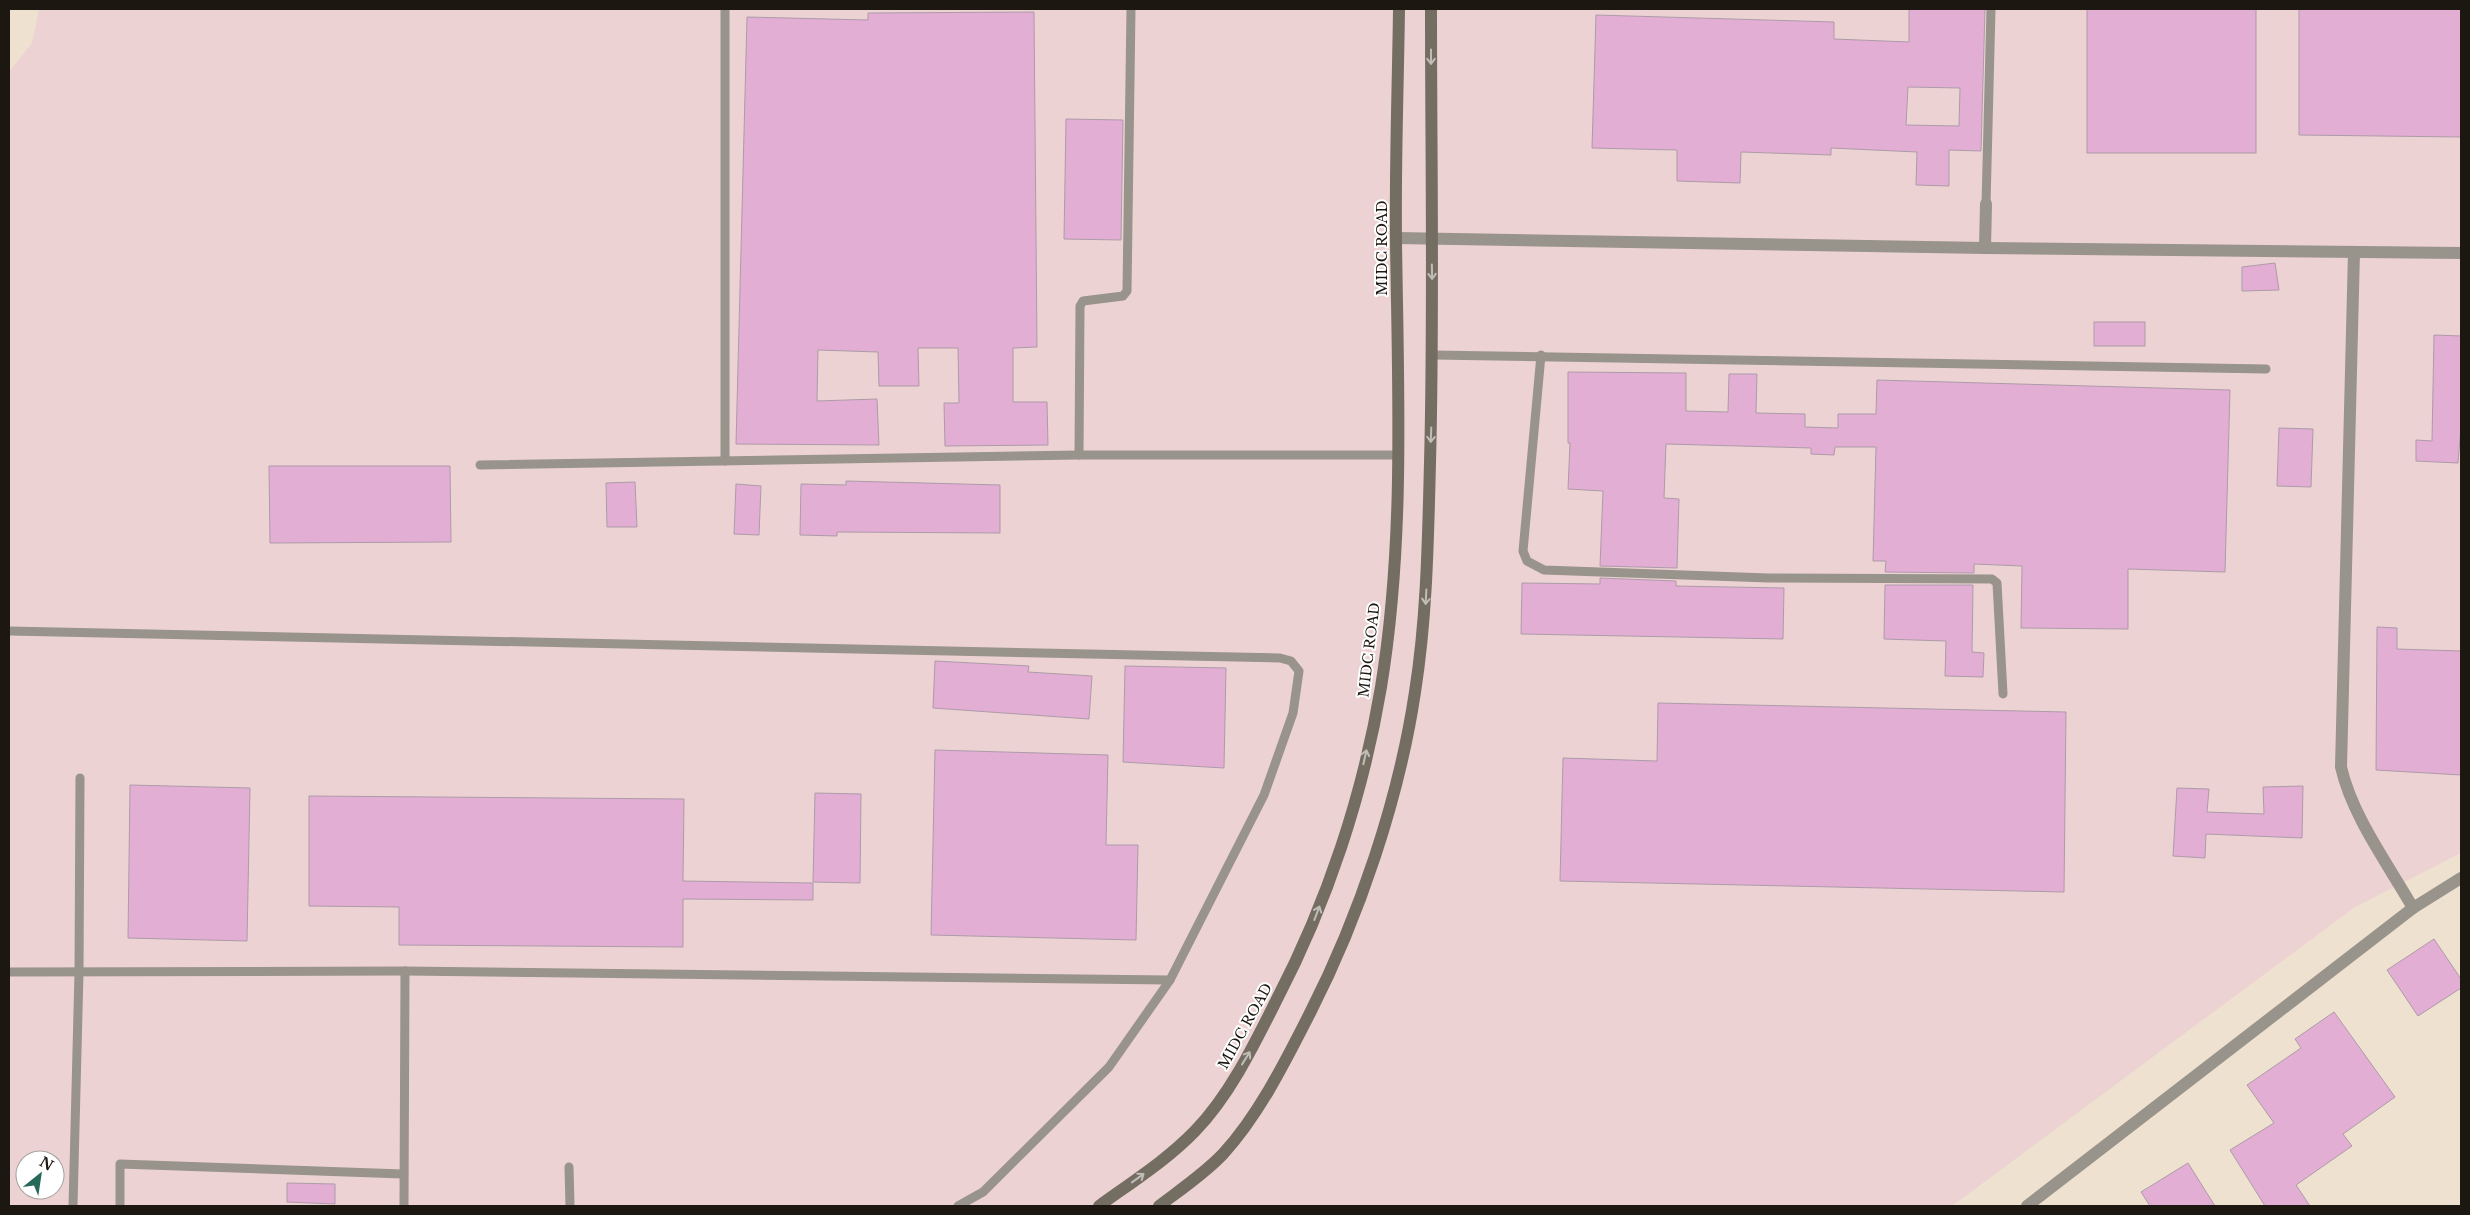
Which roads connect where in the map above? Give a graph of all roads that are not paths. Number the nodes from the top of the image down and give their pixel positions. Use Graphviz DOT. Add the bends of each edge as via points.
graph roads {
  1 [pos="725,9"];
  2 [pos="1131,9"];
  3 [pos="1398,9"];
  4 [pos="1431,9"];
  5 [pos="1991,9"];
  6 [pos="1986,204"];
  7 [pos="1396,238"];
  8 [pos="1431,238"];
  9 [pos="1985,248"];
  10 [pos="2354,252"];
  11 [pos="2461,253"];
  12 [pos="1433,355"];
  13 [pos="1541,355"];
  14 [pos="2266,370"];
  15 [pos="1079,455"];
  16 [pos="1398,455"];
  17 [pos="726,461"];
  18 [pos="480,464"];
  19 [pos="9,631"];
  20 [pos="2003,694"];
  21 [pos="80,778"];
  22 [pos="2461,878"];
  23 [pos="2413,908"];
  24 [pos="405,971"];
  25 [pos="9,972"];
  26 [pos="79,973"];
  27 [pos="1170,980"];
  28 [pos="569,1167"];
  29 [pos="403,1174"];
  30 [pos="1164,1205"];
  31 [pos="73,1206"];
  32 [pos="120,1206"];
  33 [pos="404,1206"];
  34 [pos="570,1206"];
  35 [pos="958,1206"];
  36 [pos="1099,1206"];
  37 [pos="2027,1206"];
  1 -- 17 [label="lane"];
  2 -- 15 [label="lane" via="1127,291 1122,296 1083,301 1080,306"];
  3 -- 7 [label="main road, MIDC ROAD"];
  4 -- 8 [label="main road, one-way"];
  5 -- 6 [label="lane"];
  6 -- 9 [label="street"];
  7 -- 8 [label="street"];
  7 -- 16 [label="main road, MIDC ROAD"];
  8 -- 9 [label="street"];
  8 -- 12 [label="main road, one-way"];
  9 -- 10 [label="street"];
  10 -- 11 [label="street"];
  10 -- 23 [label="street" via="2341,767 2354,805"];
  12 -- 13 [label="lane"];
  12 -- 30 [label="main road, one-way" via="1424,625 1415,696 1388,810 1336,962 1279,1072 1223,1154"];
  13 -- 14 [label="lane"];
  13 -- 20 [label="lane" via="1524,551 1528,561 1544,570 1768,578 1992,579 1998,583"];
  15 -- 16 [label="lane"];
  15 -- 17 [label="lane"];
  36 -- 16 [label="main road, MIDC ROAD, one-way" via="1197,1130 1249,1055 1304,948 1357,791 1380,689 1389,621"];
  17 -- 18 [label="lane"];
  19 -- 27 [label="lane" via="1270,657 1291,661 1299,670 1293,713 1264,795"];
  21 -- 26 [label="lane"];
  22 -- 23 [label="street"];
  23 -- 37 [label="street"];
  24 -- 26 [label="lane"];
  24 -- 27 [label="lane"];
  24 -- 29 [label="lane"];
  25 -- 26 [label="lane"];
  26 -- 31 [label="lane"];
  27 -- 35 [label="lane" via="1109,1067 982,1192"];
  28 -- 34 [label="lane"];
  29 -- 32 [label="lane" via="120,1164"];
  29 -- 33 [label="lane"];
}
